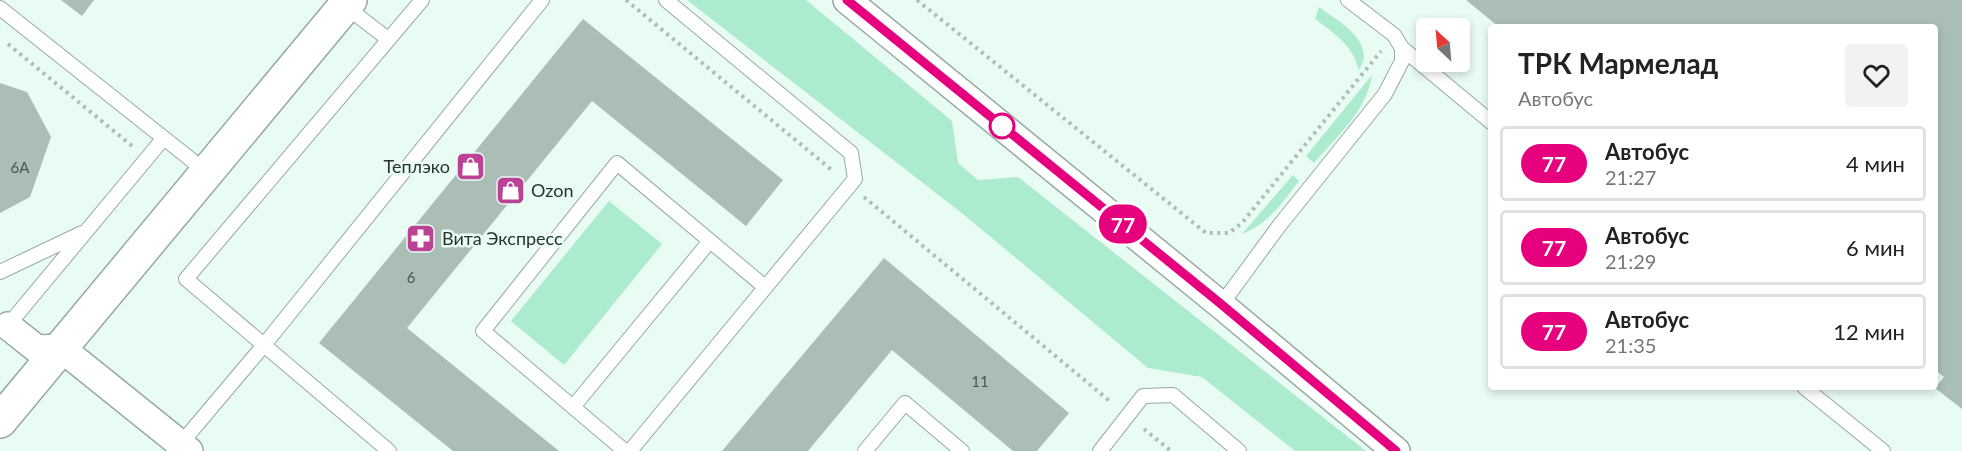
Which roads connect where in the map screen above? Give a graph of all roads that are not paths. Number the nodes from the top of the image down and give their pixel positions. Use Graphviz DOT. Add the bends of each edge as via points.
graph roads {
  1 [pos="422,0"];
  2 [pos="542,0"];
  3 [pos="666,0"];
  4 [pos="847,0"];
  5 [pos="1348,0"];
  6 [pos="347,3"];
  7 [pos="1,10"];
  8 [pos="388,39"];
  9 [pos="1402,48"];
  10 [pos="1488,120"];
  11 [pos="163,139"];
  12 [pos="206,173"];
  13 [pos="86,231"];
  14 [pos="710,241"];
  15 [pos="0,272"];
  16 [pos="765,287"];
  17 [pos="1221,304"];
  18 [pos="4,331"];
  19 [pos="264,345"];
  20 [pos="61,348"];
  21 [pos="1808,390"];
  22 [pos="573,407"];
  23 [pos="0,421"];
  24 [pos="181,449"];
  25 [pos="389,451"];
  26 [pos="625,451"];
  27 [pos="630,451"];
  28 [pos="865,451"];
  29 [pos="962,451"];
  30 [pos="1100,451"];
  31 [pos="1239,451"];
  32 [pos="1396,451"];
  33 [pos="1883,451"];
  1 -- 8 [label="lane"];
  2 -- 19 [label="lane"];
  3 -- 16 [label="lane" via="851,153 855,179"];
  4 -- 17 [label="street"];
  5 -- 9 [label="lane" via="1394,35"];
  6 -- 8 [label="lane"];
  6 -- 12 [label="main road"];
  7 -- 11 [label="lane"];
  8 -- 19 [label="lane" via="186,279"];
  9 -- 10 [label="lane"];
  9 -- 17 [label="lane" via="1402,61 1385,94"];
  11 -- 12 [label="lane"];
  11 -- 13 [label="lane"];
  12 -- 20 [label="main road"];
  13 -- 15 [label="lane"];
  13 -- 18 [label="lane"];
  14 -- 16 [label="lane"];
  14 -- 22 [label="lane"];
  14 -- 22 [label="lane" via="618,163 483,331"];
  16 -- 27 [label="lane"];
  17 -- 32 [label="street"];
  18 -- 20 [label="street" via="37,349"];
  19 -- 24 [label="lane"];
  19 -- 25 [label="lane"];
  20 -- 23 [label="main road"];
  20 -- 24 [label="street"];
  21 -- 33 [label="lane"];
  22 -- 26 [label="lane"];
  28 -- 29 [label="lane" via="905,404"];
  30 -- 31 [label="lane" via="1143,396 1173,395"];
}
